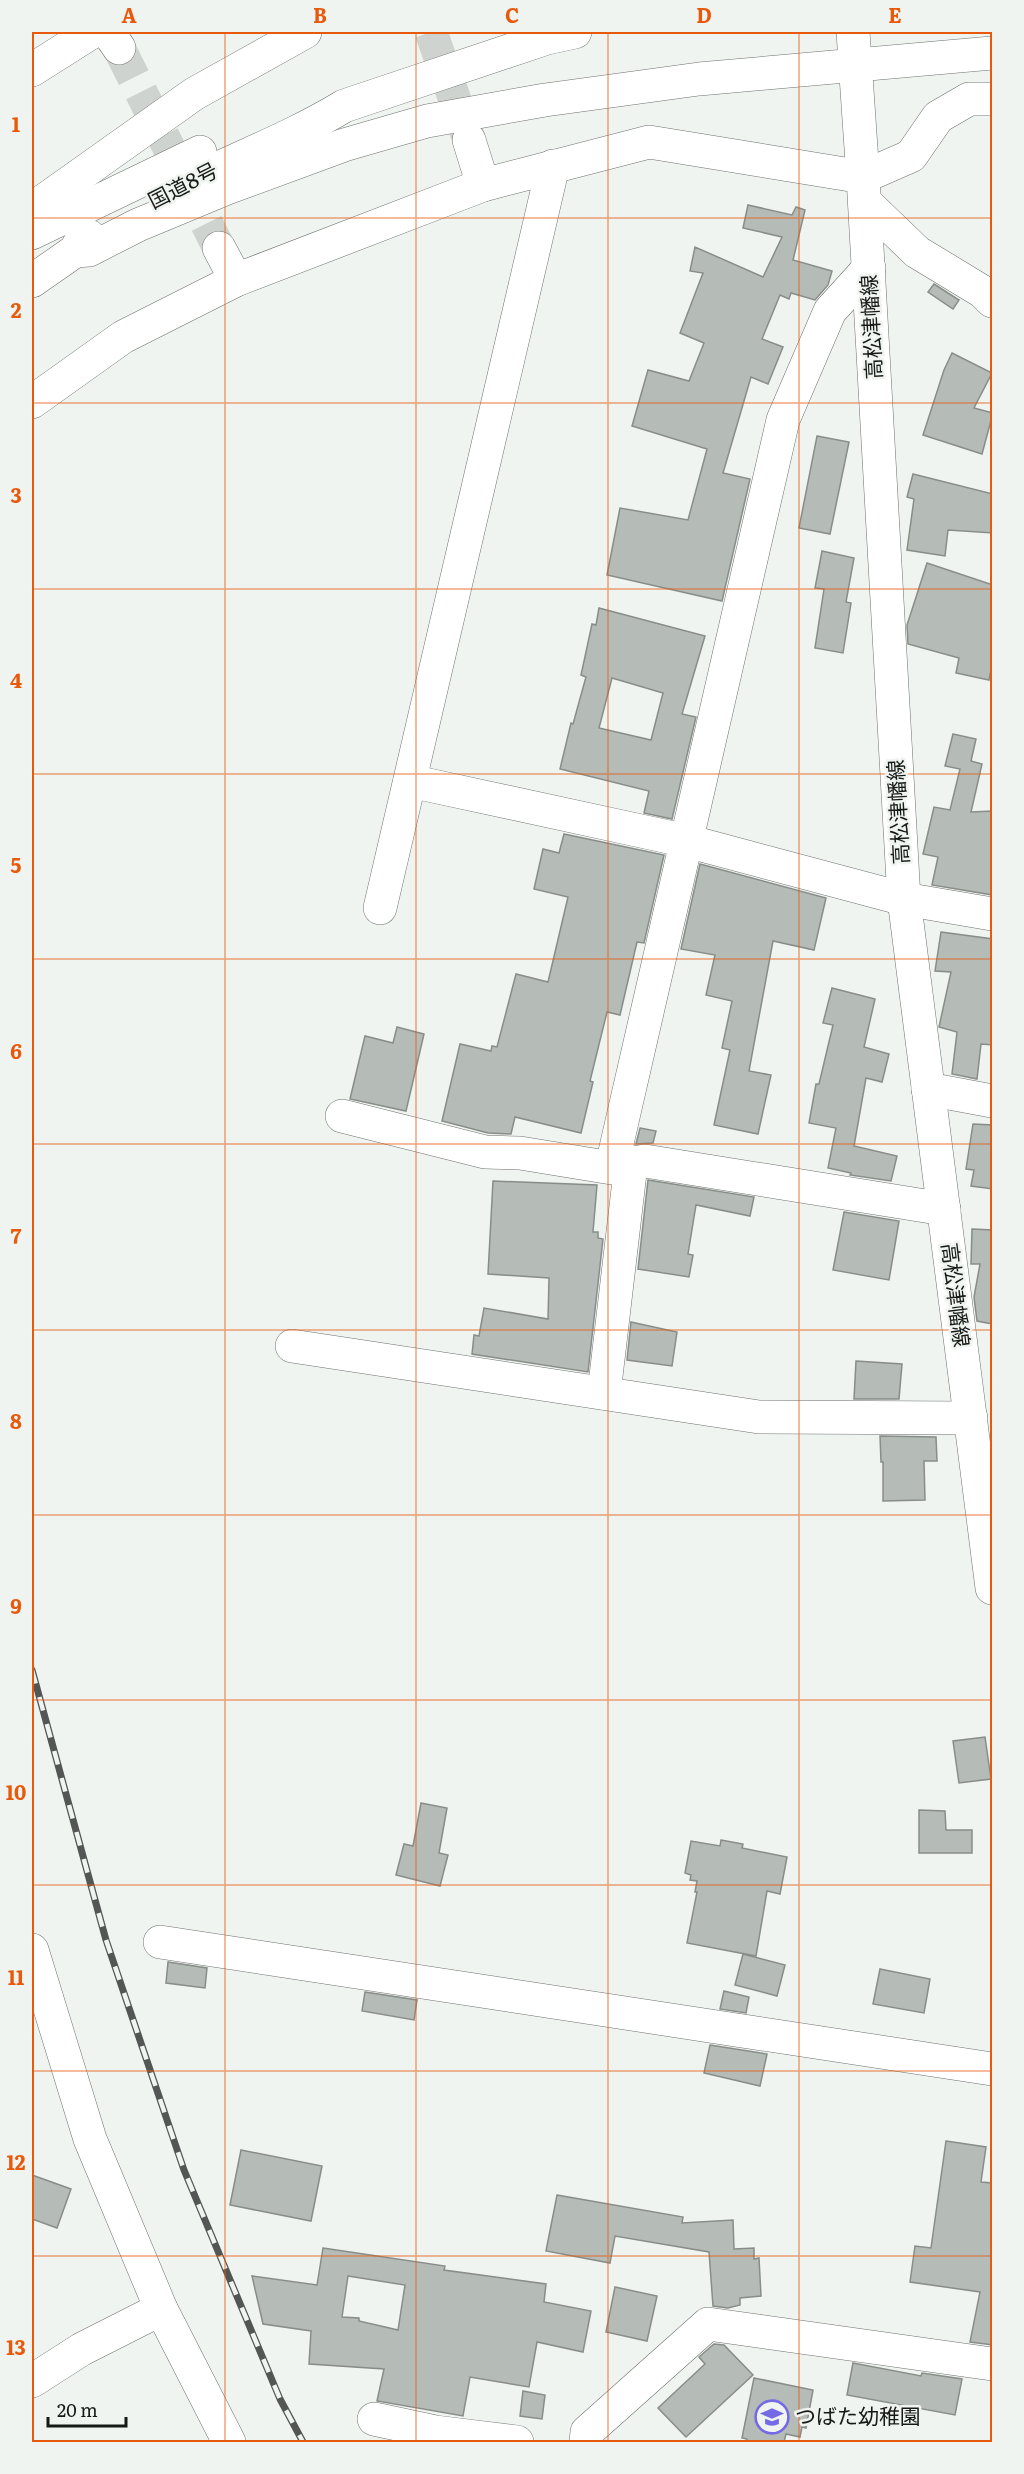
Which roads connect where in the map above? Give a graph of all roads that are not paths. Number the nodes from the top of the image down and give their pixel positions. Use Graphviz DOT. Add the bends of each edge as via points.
graph roads {
  1 [pos="92,32"];
  2 [pos="305,32"];
  3 [pos="575,32"];
  4 [pos="853,32"];
  5 [pos="993,53"];
  6 [pos="855,64"];
  7 [pos="32,70"];
  8 [pos="993,99"];
  9 [pos="344,106"];
  10 [pos="469,141"];
  11 [pos="553,166"];
  12 [pos="483,185"];
  13 [pos="864,189"];
  14 [pos="32,209"];
  15 [pos="32,233"];
  16 [pos="219,248"];
  17 [pos="75,251"];
  18 [pos="869,268"];
  19 [pos="236,280"];
  20 [pos="32,281"];
  21 [pos="993,301"];
  22 [pos="32,402"];
  23 [pos="410,781"];
  24 [pos="687,841"];
  25 [pos="904,898"];
  26 [pos="380,908"];
  27 [pos="993,914"];
  28 [pos="928,1089"];
  29 [pos="993,1101"];
  30 [pos="342,1116"];
  31 [pos="631,1164"];
  32 [pos="944,1209"];
  33 [pos="292,1346"];
  34 [pos="604,1393"];
  35 [pos="979,1432"];
  36 [pos="993,1588"];
  37 [pos="160,1942"];
  38 [pos="32,1950"];
  39 [pos="993,2069"];
  40 [pos="161,2309"];
  41 [pos="993,2364"];
  42 [pos="32,2381"];
  43 [pos="374,2419"];
  44 [pos="229,2442"];
  45 [pos="517,2442"];
  46 [pos="586,2442"];
  1 -- 7 [label="main road"];
  2 -- 14 [label="main road" via="194,94"];
  3 -- 9 [label="main road, 国道8号"];
  4 -- 6 [label="main road, 高松津幡線"];
  5 -- 6 [label="main road"];
  6 -- 13 [label="main road, 高松津幡線"];
  6 -- 17 [label="main road" via="699,79 427,121 344,145 138,225 89,250"];
  8 -- 13 [label="main road" via="969,99 938,117 911,156"];
  9 -- 15 [label="main road, 国道8号" via="309,108 227,140"];
  9 -- 17 [label="main road, 国道8号" via="108,225 81,241"];
  10 -- 12 [label="main road"];
  11 -- 12 [label="main road"];
  11 -- 13 [label="main road" via="649,142"];
  11 -- 23 [label="main road"];
  12 -- 19 [label="main road"];
  13 -- 18 [label="main road, 高松津幡線"];
  13 -- 21 [label="main road" via="917,252"];
  16 -- 19 [label="main road"];
  17 -- 20 [label="main road, 国道8号"];
  18 -- 24 [label="main road" via="830,310 783,420"];
  18 -- 25 [label="main road, 高松津幡線"];
  19 -- 22 [label="main road" via="123,337"];
  23 -- 24 [label="main road"];
  23 -- 26 [label="main road"];
  24 -- 25 [label="main road"];
  24 -- 31 [label="main road" via="615,1152"];
  25 -- 27 [label="main road"];
  25 -- 28 [label="main road, 高松津幡線"];
  28 -- 29 [label="main road"];
  28 -- 32 [label="main road, 高松津幡線"];
  30 -- 31 [label="main road" via="485,1152 612,1168"];
  31 -- 32 [label="main road" via="645,1161"];
  31 -- 34 [label="main road"];
  32 -- 35 [label="main road, 高松津幡線"];
  33 -- 34 [label="main road"];
  34 -- 35 [label="main road" via="759,1417"];
  35 -- 36 [label="main road, 高松津幡線"];
  37 -- 39 [label="main road"];
  38 -- 40 [label="main road" via="90,2139"];
  40 -- 42 [label="main road" via="82,2349"];
  40 -- 44 [label="main road"];
  41 -- 46 [label="main road" via="708,2325 587,2432"];
  43 -- 45 [label="main road" via="435,2432"];
}
